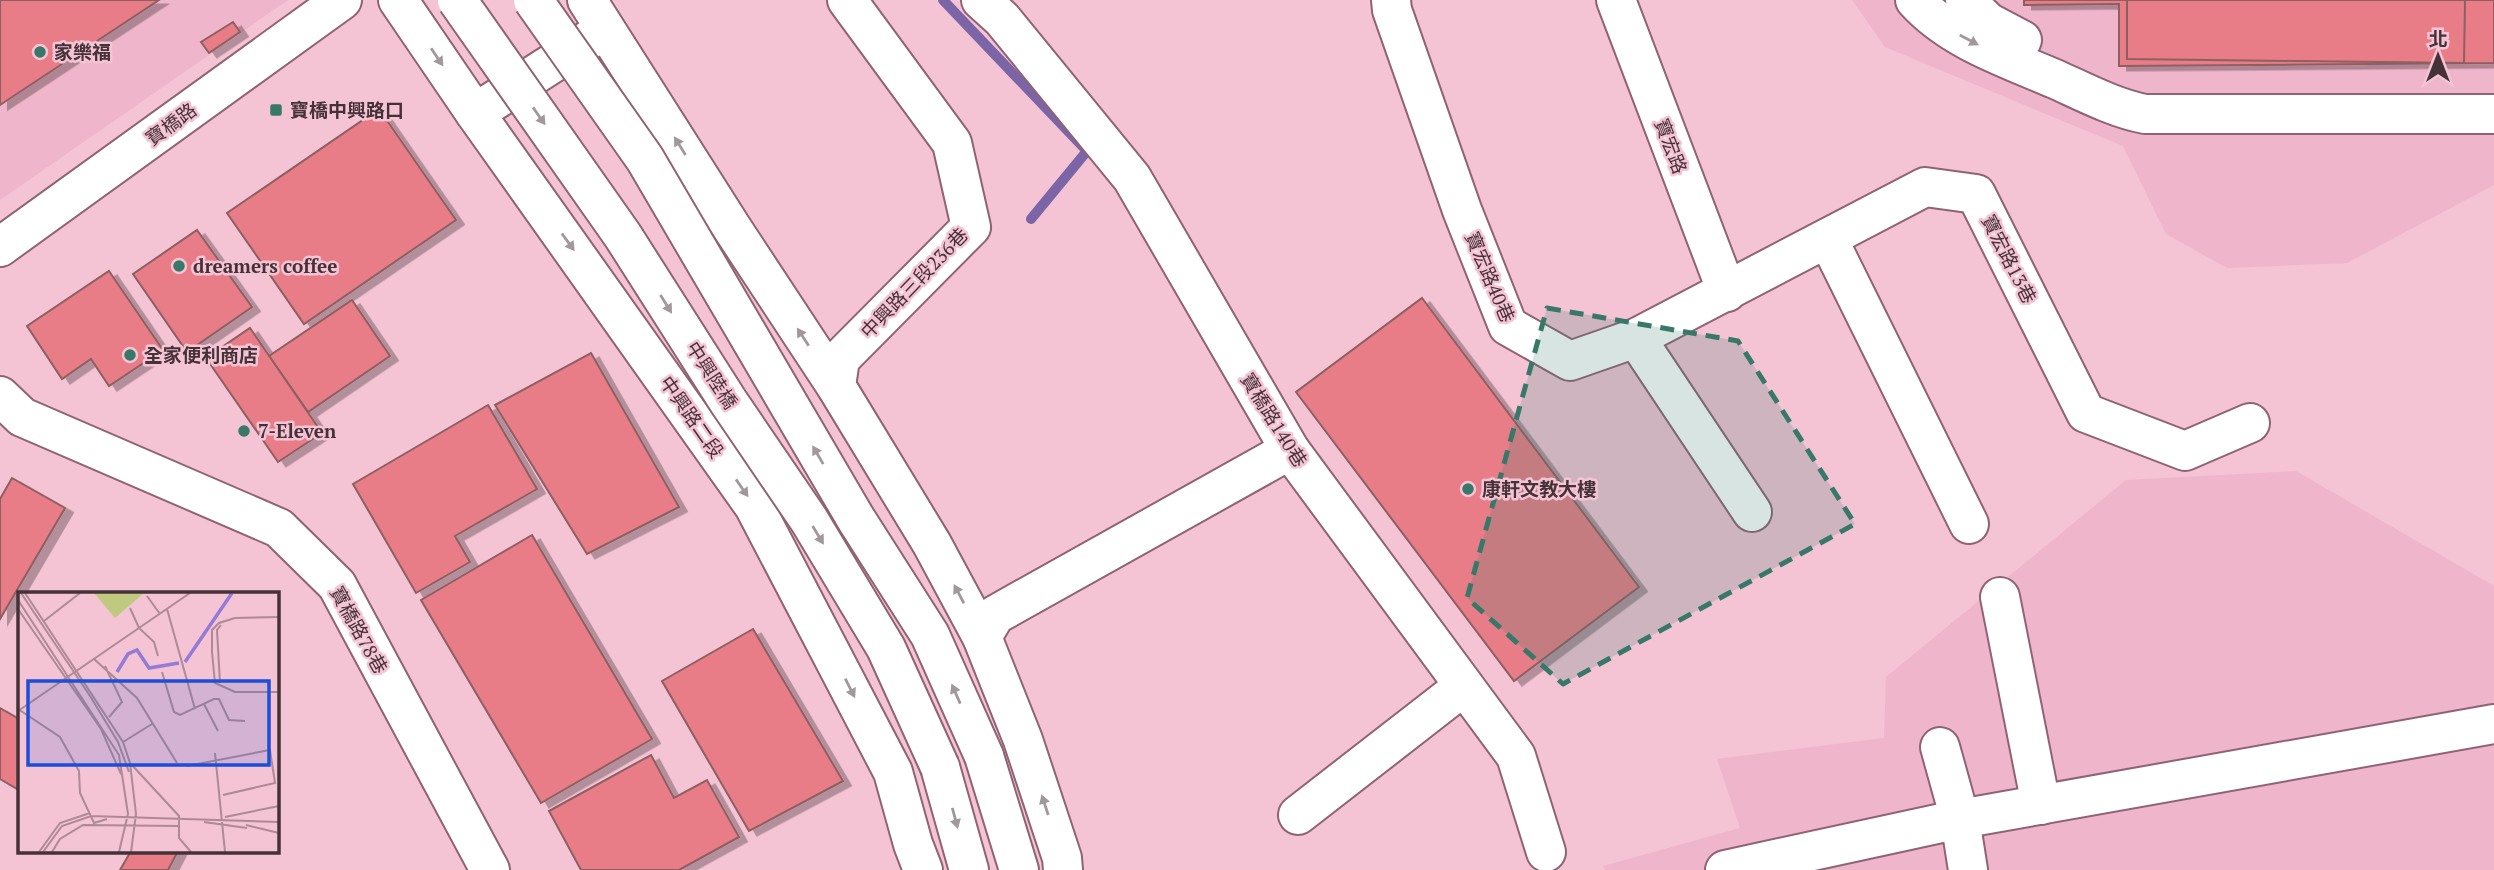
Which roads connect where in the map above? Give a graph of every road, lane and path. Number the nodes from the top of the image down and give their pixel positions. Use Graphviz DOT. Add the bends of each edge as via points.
graph roads {
  1 [pos="342,0"];
  2 [pos="398,0"];
  3 [pos="457,0"];
  4 [pos="533,0"];
  5 [pos="847,0"];
  6 [pos="981,0"];
  7 [pos="1391,0"];
  8 [pos="1616,0"];
  9 [pos="1915,0"];
  10 [pos="1965,0"];
  11 [pos="596,14"];
  12 [pos="2494,93"];
  13 [pos="475,113"];
  14 [pos="2494,114"];
  15 [pos="1828,239"];
  16 [pos="0,247"];
  17 [pos="1727,292"];
  18 [pos="1636,338"];
  19 [pos="835,386"];
  20 [pos="0,396"];
  21 [pos="2249,423"];
  22 [pos="1290,450"];
  23 [pos="1752,512"];
  24 [pos="1969,524"];
  25 [pos="2000,597"];
  26 [pos="982,638"];
  27 [pos="1464,686"];
  28 [pos="2494,724"];
  29 [pos="1940,747"];
  30 [pos="2041,805"];
  31 [pos="1298,815"];
  32 [pos="1960,819"];
  33 [pos="1546,852"];
  34 [pos="1065,866"];
  35 [pos="490,870"];
  36 [pos="923,870"];
  37 [pos="969,870"];
  38 [pos="1019,870"];
  39 [pos="1725,870"];
  40 [pos="1969,870"];
  1 -- 16 [label="street, 寶橋路"];
  2 -- 13 [label="street, 中興路二段, one-way"];
  3 -- 37 [label="street, 中興陸橋, one-way, bridge" via="624,236 809,520 886,648 940,767"];
  38 -- 4 [label="street, one-way, bridge" via="984,757 930,635 856,519 645,159"];
  5 -- 19 [label="street, 中興路三段236巷" via="952,143 971,227 840,359"];
  6 -- 22 [label="street, 寶橋路140巷" via="1002,19 1132,178"];
  7 -- 18 [label="street, 寶宏路40巷" via="1458,198 1508,327 1570,361"];
  8 -- 17 [label="street, 寶宏路"];
  9 -- 14 [label="street, one-way" via="1942,25 1978,45 2106,102 2145,114"];
  10 -- 12 [label="street" via="2003,31 2096,75 2137,88"];
  11 -- 13 [label="street"];
  19 -- 11 [label="street, one-way"];
  13 -- 36 [label="street, 中興路二段, one-way" via="754,506 893,772"];
  15 -- 17 [label="street, 寶宏路13巷"];
  15 -- 21 [label="street, 寶宏路13巷" via="1925,187 1976,194 2086,413 2185,452"];
  15 -- 24 [label="street"];
  17 -- 18 [label="street, 寶宏路40巷"];
  18 -- 23 [label="street"];
  26 -- 19 [label="street, one-way" via="932,544"];
  20 -- 35 [label="street, 寶橋路78巷" via="22,417 279,528 337,585"];
  22 -- 26 [label="street" via="995,615"];
  22 -- 27 [label="street, 寶橋路140巷"];
  25 -- 30 [label="street"];
  34 -- 26 [label="street, one-way" via="1023,740"];
  27 -- 31 [label="street"];
  27 -- 33 [label="street, 寶橋路140巷" via="1516,757"];
  28 -- 30 [label="street"];
  29 -- 32 [label="street"];
  30 -- 32 [label="street"];
  32 -- 39 [label="street"];
  32 -- 40 [label="street"];
}
